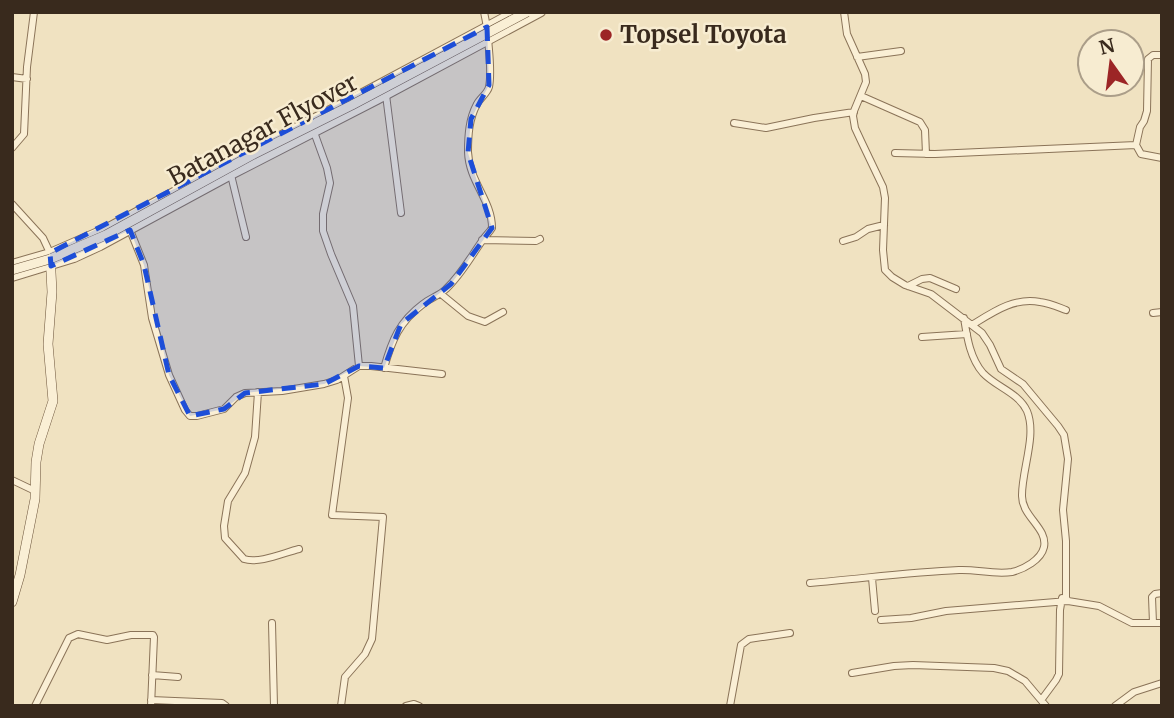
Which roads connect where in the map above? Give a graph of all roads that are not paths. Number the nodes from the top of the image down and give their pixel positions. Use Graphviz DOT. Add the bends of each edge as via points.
graph roads {
  1 [pos="34,12"];
  2 [pos="484,12"];
  3 [pos="514,12"];
  4 [pos="527,12"];
  5 [pos="541,12"];
  6 [pos="844,12"];
  7 [pos="487,27"];
  8 [pos="488,40"];
  9 [pos="901,51"];
  10 [pos="1162,55"];
  11 [pos="857,57"];
  12 [pos="12,76"];
  13 [pos="27,79"];
  14 [pos="386,95"];
  15 [pos="861,96"];
  16 [pos="854,113"];
  17 [pos="734,124"];
  18 [pos="314,132"];
  19 [pos="1136,145"];
  20 [pos="12,148"];
  21 [pos="895,153"];
  22 [pos="926,154"];
  23 [pos="1162,158"];
  24 [pos="231,174"];
  25 [pos="12,204"];
  26 [pos="401,213"];
  27 [pos="884,225"];
  28 [pos="130,230"];
  29 [pos="246,237"];
  30 [pos="540,239"];
  31 [pos="482,240"];
  32 [pos="843,241"];
  33 [pos="50,253"];
  34 [pos="12,264"];
  35 [pos="51,266"];
  36 [pos="12,270"];
  37 [pos="12,277"];
  38 [pos="908,286"];
  39 [pos="956,289"];
  40 [pos="442,294"];
  41 [pos="1066,310"];
  42 [pos="503,312"];
  43 [pos="1153,313"];
  44 [pos="1162,313"];
  45 [pos="964,318"];
  46 [pos="972,325"];
  47 [pos="967,334"];
  48 [pos="922,337"];
  49 [pos="359,366"];
  50 [pos="384,368"];
  51 [pos="442,374"];
  52 [pos="344,376"];
  53 [pos="258,392"];
  54 [pos="12,480"];
  55 [pos="35,491"];
  56 [pos="299,550"];
  57 [pos="16,570"];
  58 [pos="872,578"];
  59 [pos="810,583"];
  60 [pos="1162,593"];
  61 [pos="1065,599"];
  62 [pos="12,602"];
  63 [pos="875,611"];
  64 [pos="881,620"];
  65 [pos="1153,623"];
  66 [pos="1162,623"];
  67 [pos="272,624"];
  68 [pos="790,633"];
  69 [pos="852,673"];
  70 [pos="152,675"];
  71 [pos="178,677"];
  72 [pos="1162,683"];
  73 [pos="1044,702"];
  74 [pos="151,703"];
  75 [pos="35,706"];
  76 [pos="226,706"];
  77 [pos="274,706"];
  78 [pos="341,706"];
  79 [pos="406,706"];
  80 [pos="419,706"];
  81 [pos="730,706"];
  82 [pos="1115,706"];
  1 -- 13 [label="street"];
  2 -- 7 [label="street"];
  3 -- 7 [label="street"];
  4 -- 36 [label="main road, Batanagar Flyover, bridge" via="106,235"];
  5 -- 8 [label="street"];
  6 -- 11 [label="street"];
  7 -- 8 [label="street"];
  7 -- 33 [label="street" via="107,228"];
  8 -- 14 [label="street"];
  8 -- 31 [label="street" via="489,85 475,107 468,135 470,168 492,225"];
  9 -- 11 [label="street"];
  10 -- 19 [label="street" via="1147,59 1147,111"];
  11 -- 15 [label="street" via="866,82"];
  12 -- 13 [label="street"];
  13 -- 20 [label="street" via="24,134"];
  14 -- 18 [label="street"];
  14 -- 26 [label="street"];
  15 -- 16 [label="street"];
  15 -- 22 [label="street" via="920,121"];
  16 -- 17 [label="street" via="765,128"];
  16 -- 27 [label="street" via="855,128 883,187"];
  18 -- 24 [label="street"];
  18 -- 49 [label="street" via="330,183 323,231 353,306"];
  19 -- 22 [label="street"];
  19 -- 23 [label="street" via="1141,154"];
  21 -- 22 [label="street"];
  24 -- 28 [label="street"];
  24 -- 29 [label="street"];
  25 -- 33 [label="street" via="43,238"];
  27 -- 32 [label="street"];
  27 -- 38 [label="street" via="885,270"];
  28 -- 35 [label="street"];
  28 -- 53 [label="street" via="144,265 153,324 187,413 193,417 218,411 240,395"];
  30 -- 31 [label="street"];
  31 -- 40 [label="street"];
  33 -- 34 [label="street"];
  33 -- 35 [label="main road"];
  35 -- 37 [label="street"];
  35 -- 55 [label="main road" via="48,344 52,401 39,444"];
  38 -- 39 [label="street" via="930,278"];
  38 -- 45 [label="street" via="931,294"];
  40 -- 42 [label="street" via="468,316 485,322"];
  40 -- 50 [label="street" via="426,301 401,324"];
  41 -- 46 [label="street" via="1037,301 1016,303"];
  43 -- 44 [label="street"];
  45 -- 46 [label="street"];
  45 -- 47 [label="street"];
  46 -- 61 [label="street" via="990,345 1001,369 1023,384 1064,435 1068,459 1063,510"];
  47 -- 48 [label="street"];
  47 -- 58 [label="street" via="984,373 1027,412 1030,432 1021,501 1043,533 1043,550 1030,564 1010,572 958,570"];
  49 -- 50 [label="street"];
  49 -- 52 [label="street"];
  50 -- 51 [label="street"];
  52 -- 53 [label="street" via="324,384"];
  52 -- 78 [label="street" via="348,398 332,515 383,517 372,639 345,677"];
  53 -- 56 [label="street" via="256,437 245,473 228,501 225,538 248,561"];
  54 -- 55 [label="street"];
  55 -- 57 [label="main road"];
  57 -- 62 [label="main road"];
  58 -- 59 [label="street"];
  58 -- 63 [label="street"];
  60 -- 65 [label="street" via="1152,597"];
  61 -- 64 [label="street"];
  61 -- 65 [label="street" via="1099,606 1132,623"];
  61 -- 73 [label="street" via="1059,674"];
  65 -- 66 [label="street"];
  67 -- 77 [label="street"];
  68 -- 81 [label="street" via="741,645"];
  69 -- 73 [label="street" via="914,665 1008,670 1026,681"];
  70 -- 71 [label="street"];
  70 -- 74 [label="street"];
  70 -- 75 [label="street" via="153,635 107,640 78,634 69,638"];
  72 -- 82 [label="street" via="1134,692"];
  74 -- 76 [label="street"];
  79 -- 80 [label="street"];
}
